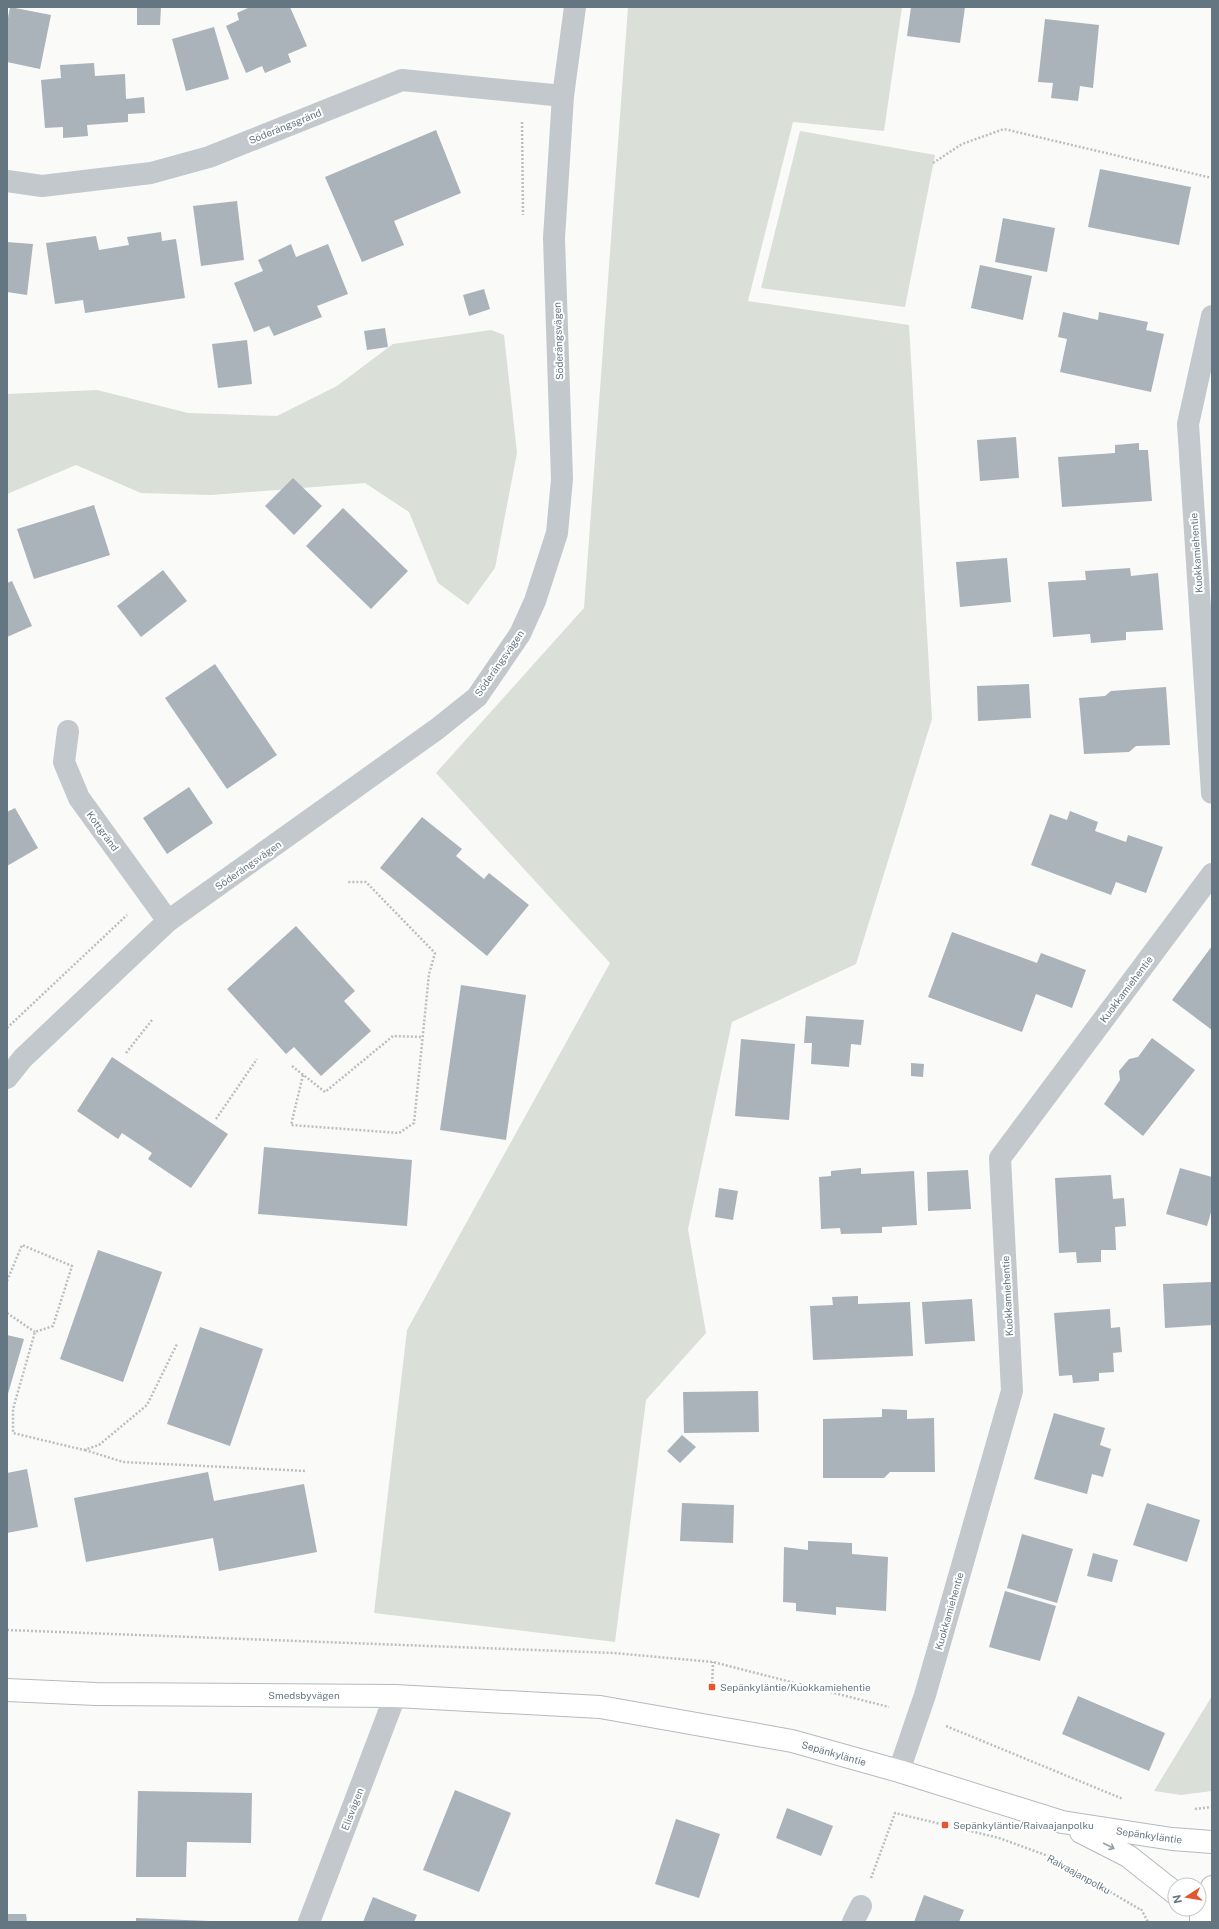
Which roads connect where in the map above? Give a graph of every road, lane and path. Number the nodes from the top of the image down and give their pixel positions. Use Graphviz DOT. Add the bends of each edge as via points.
graph roads {
  1 [pos="574,7"];
  2 [pos="522,92"];
  3 [pos="563,96"];
  4 [pos="933,163"];
  5 [pos="1212,178"];
  6 [pos="7,180"];
  7 [pos="523,219"];
  8 [pos="1212,316"];
  9 [pos="68,731"];
  10 [pos="1212,793"];
  11 [pos="1212,874"];
  12 [pos="348,882"];
  13 [pos="150,896"];
  14 [pos="168,921"];
  15 [pos="152,1020"];
  16 [pos="7,1028"];
  17 [pos="422,1037"];
  18 [pos="126,1053"];
  19 [pos="257,1059"];
  20 [pos="292,1066"];
  21 [pos="303,1075"];
  22 [pos="7,1078"];
  23 [pos="216,1119"];
  24 [pos="7,1281"];
  25 [pos="7,1313"];
  26 [pos="35,1332"];
  27 [pos="177,1344"];
  28 [pos="84,1450"];
  29 [pos="306,1471"];
  30 [pos="7,1630"];
  31 [pos="566,1650"];
  32 [pos="713,1662"];
  33 [pos="712,1687"];
  34 [pos="7,1690"];
  35 [pos="395,1696"];
  36 [pos="600,1707"];
  37 [pos="899,1771"];
  38 [pos="1062,1822"];
  39 [pos="1212,1842"];
  40 [pos="1167,1887"];
  41 [pos="1212,1887"];
  42 [pos="1141,1910"];
  43 [pos="857,1914"];
  44 [pos="308,1922"];
  45 [pos="1201,1922"];
  1 -- 3 [label="street, Söderängsvägen"];
  2 -- 3 [label="street, Söderängsgränd"];
  2 -- 6 [label="street, Söderängsgränd" via="402,80 209,157 151,173 42,186"];
  2 -- 7 [label="path"];
  3 -- 14 [label="street, Söderängsvägen" via="554,238 562,479 557,533 535,601 520,634 477,697 437,729"];
  4 -- 5 [label="path" via="962,144 1004,129"];
  8 -- 10 [label="street, Kuokkamiehentie" via="1188,424"];
  9 -- 13 [label="street, Kottgränd" via="64,762 80,798"];
  11 -- 37 [label="street, Kuokkamiehentie" via="1000,1158 1012,1391 925,1695"];
  12 -- 17 [label="path" via="366,882 435,953 429,974"];
  13 -- 14 [label="street, Kottgränd"];
  13 -- 16 [label="path" via="114,926"];
  14 -- 22 [label="street, Söderängsvägen" via="23,1058"];
  15 -- 18 [label="path"];
  17 -- 21 [label="path" via="393,1036 326,1092"];
  17 -- 21 [label="path" via="414,1123 399,1133 291,1126"];
  19 -- 23 [label="path"];
  20 -- 21 [label="path"];
  24 -- 26 [label="path" via="22,1245 72,1266 53,1326"];
  25 -- 26 [label="path"];
  26 -- 28 [label="path" via="13,1409 13,1433"];
  27 -- 28 [label="path" via="147,1405 99,1445"];
  28 -- 29 [label="path" via="123,1462"];
  30 -- 31 [label="path"];
  32 -- 33 [label="path"];
  34 -- 35 [label="main road, Smedsbyvägen" via="96,1694"];
  35 -- 36 [label="main road, Smedsbyvägen"];
  35 -- 44 [label="street, Elisvägen"];
  36 -- 37 [label="main road, Sepänkyläntie" via="792,1741"];
  37 -- 38 [label="main road, Sepänkyläntie"];
  38 -- 39 [label="main road, Sepänkyläntie" via="1172,1839"];
  38 -- 40 [label="main road, Sepänkyläntie, one-way" via="1128,1856"];
  41 -- 45 [label="main road" via="1201,1913"];
  42 -- 43 [label="path, Raivaajanpolku" via="1051,1857 999,1838 895,1813"];
}
